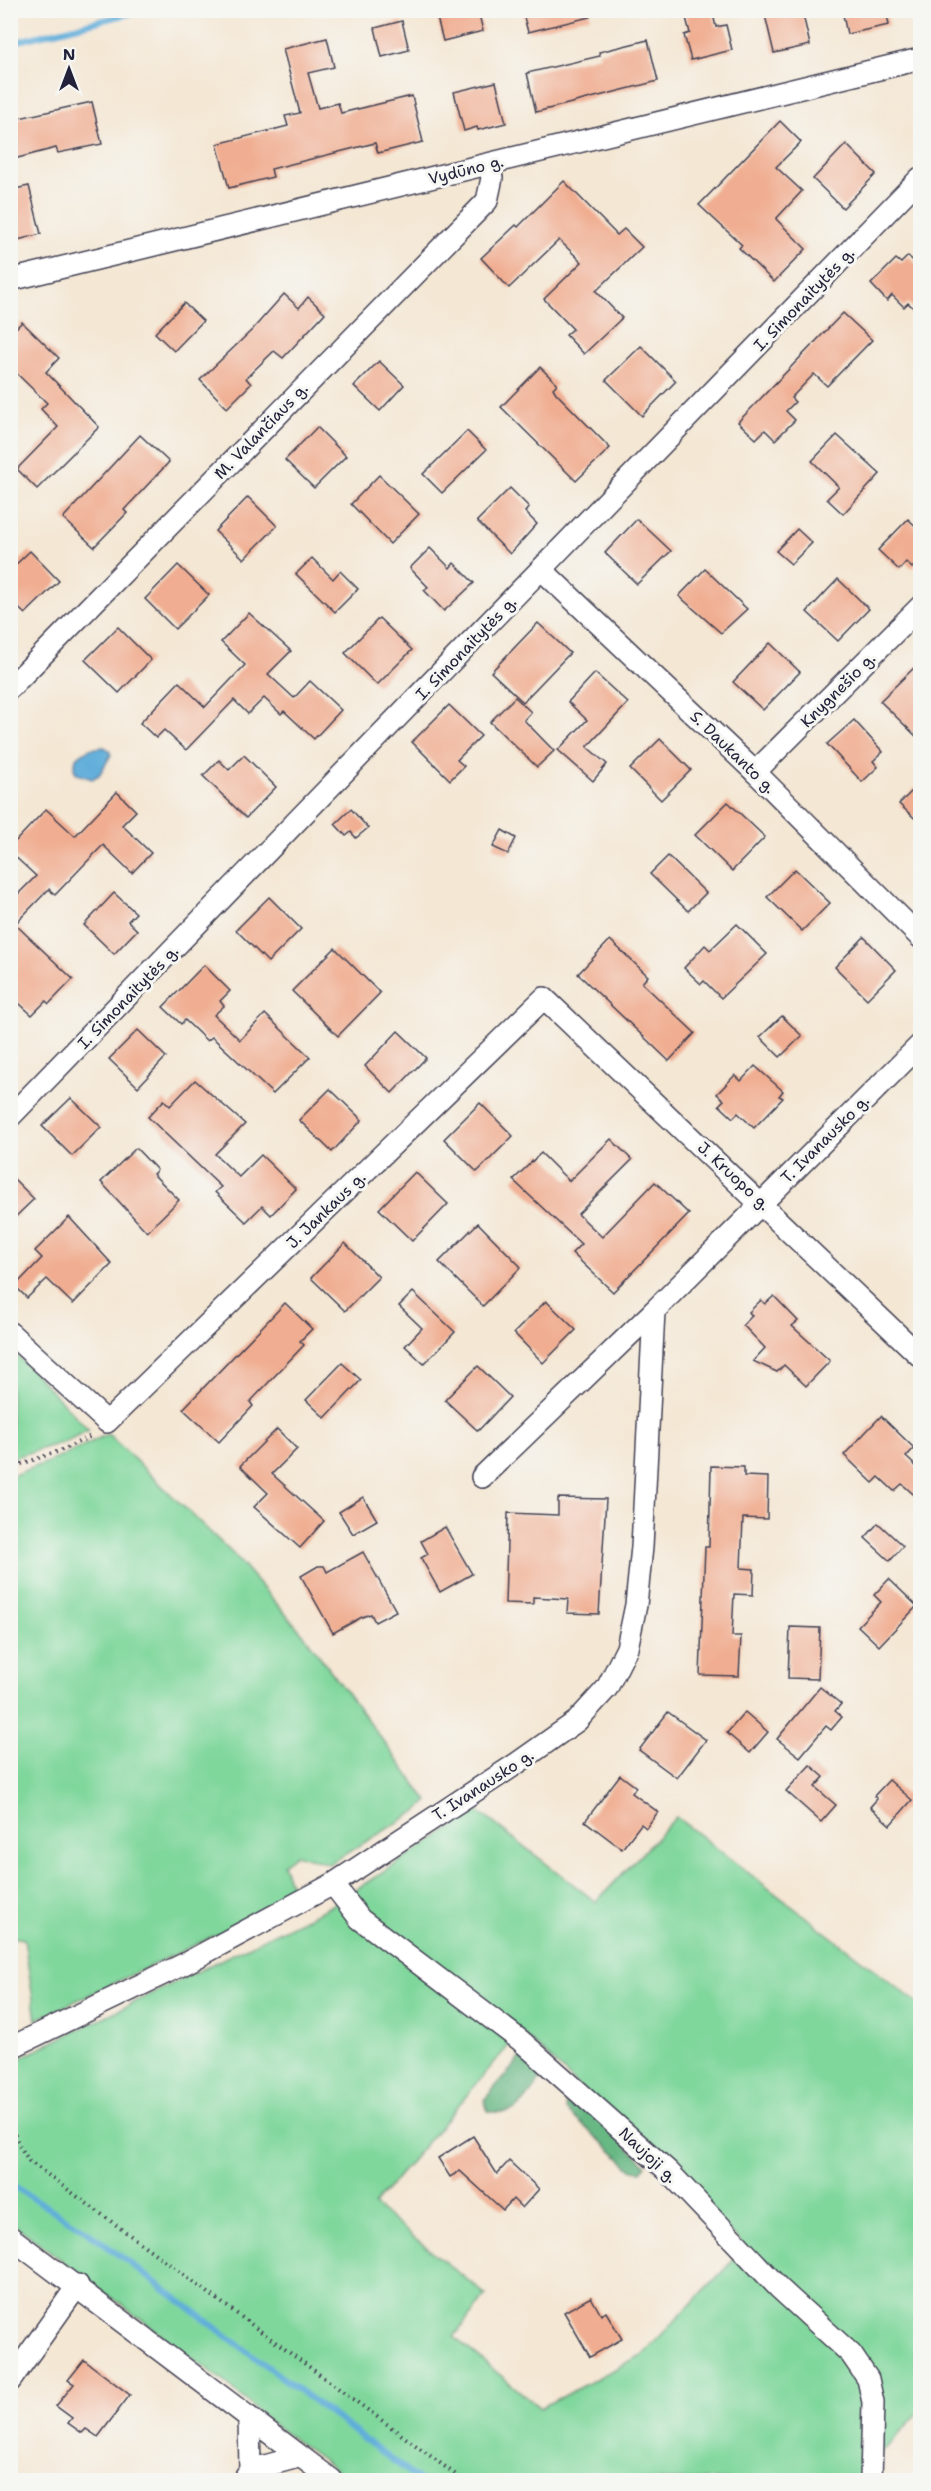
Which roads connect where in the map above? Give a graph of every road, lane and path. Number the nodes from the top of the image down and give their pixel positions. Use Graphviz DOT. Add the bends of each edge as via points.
graph roads {
  1 [pos="921,59"];
  2 [pos="489,165"];
  3 [pos="921,178"];
  4 [pos="10,280"];
  5 [pos="542,570"];
  6 [pos="921,607"];
  7 [pos="10,688"];
  8 [pos="755,772"];
  9 [pos="921,937"];
  10 [pos="544,998"];
  11 [pos="921,1045"];
  12 [pos="10,1117"];
  13 [pos="762,1202"];
  14 [pos="654,1311"];
  15 [pos="10,1333"];
  16 [pos="921,1356"];
  17 [pos="107,1422"];
  18 [pos="10,1468"];
  19 [pos="482,1477"];
  20 [pos="333,1884"];
  21 [pos="10,2048"];
  22 [pos="10,2123"];
  23 [pos="10,2237"];
  24 [pos="78,2285"];
  25 [pos="10,2381"];
  26 [pos="249,2417"];
  27 [pos="298,2457"];
  28 [pos="247,2475"];
  29 [pos="332,2481"];
  30 [pos="463,2481"];
  31 [pos="871,2481"];
  1 -- 2 [label="street, Vydūno g."];
  2 -- 4 [label="street, Vydūno g."];
  2 -- 7 [label="street, M. Valančiaus g." via="492,177 487,201"];
  3 -- 5 [label="street, I. Simonaitytės g."];
  5 -- 8 [label="street, S. Daukanto g."];
  5 -- 12 [label="street, I. Simonaitytės g."];
  6 -- 8 [label="street, Knygnešio g."];
  8 -- 9 [label="street, S. Daukanto g."];
  10 -- 13 [label="street, J. Kruopo g."];
  10 -- 17 [label="street, J. Jankaus g."];
  11 -- 13 [label="street, T. Ivanausko g."];
  13 -- 14 [label="street, T. Ivanausko g."];
  13 -- 16 [label="street, J. Kruopo g."];
  14 -- 19 [label="street, T. Ivanausko g."];
  14 -- 20 [label="street, T. Ivanausko g." via="636,1605 627,1648 607,1688 577,1721"];
  15 -- 17 [label="street"];
  17 -- 18 [label="path" via="92,1436"];
  20 -- 21 [label="street, T. Ivanausko g." via="186,1963"];
  20 -- 31 [label="street, Naujoji g." via="360,1919 519,2040 668,2171 779,2288 851,2354 868,2379 873,2402"];
  22 -- 30 [label="path" via="29,2161"];
  23 -- 24 [label="street"];
  24 -- 25 [label="street"];
  24 -- 26 [label="street"];
  26 -- 27 [label="street"];
  26 -- 28 [label="street"];
  27 -- 28 [label="street"];
  27 -- 29 [label="street"];
}
